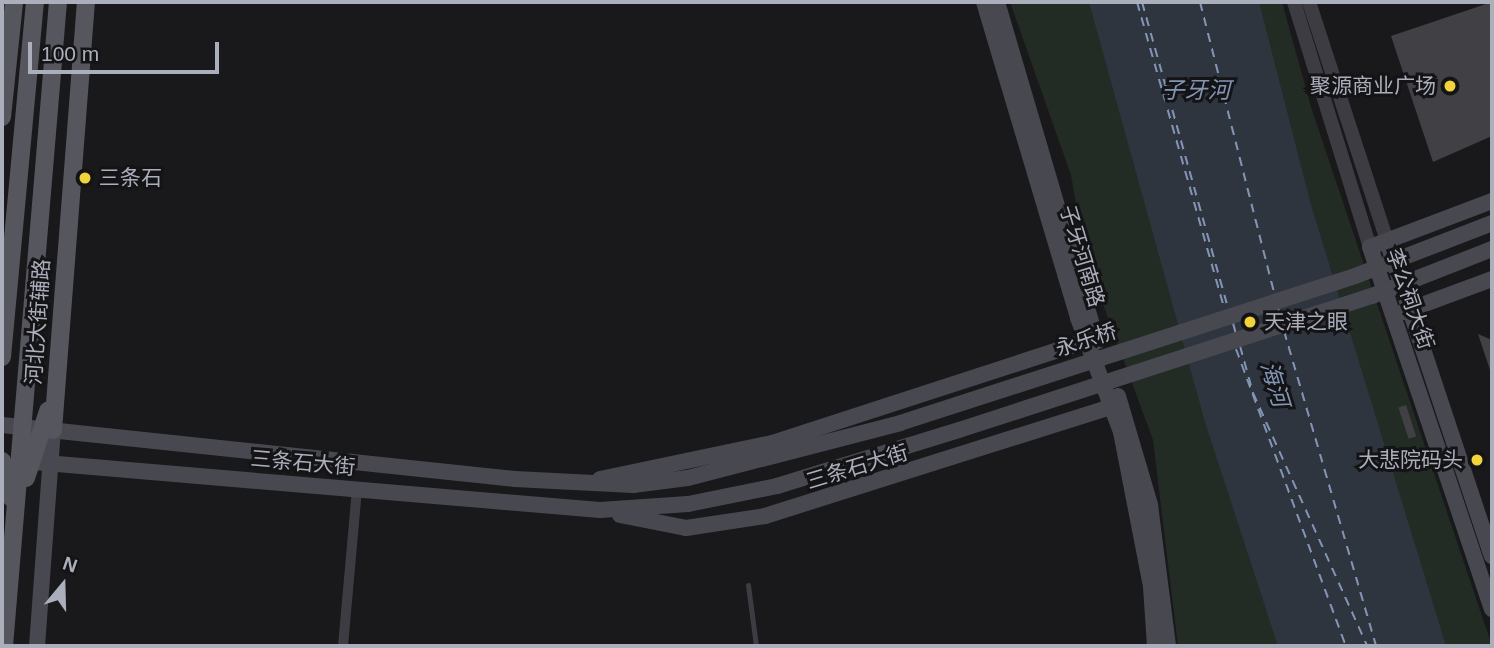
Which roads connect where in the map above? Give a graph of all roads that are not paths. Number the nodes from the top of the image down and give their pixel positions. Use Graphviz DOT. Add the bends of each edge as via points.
graph roads {
  1 [pos="14,2"];
  2 [pos="35,2"];
  3 [pos="58,2"];
  4 [pos="86,2"];
  5 [pos="984,2"];
  6 [pos="997,2"];
  7 [pos="1294,2"];
  8 [pos="1309,2"];
  9 [pos="2,117"];
  10 [pos="1492,201"];
  11 [pos="1492,223"];
  12 [pos="1387,241"];
  13 [pos="1370,247"];
  14 [pos="1492,249"];
  15 [pos="1492,279"];
  16 [pos="1410,310"];
  17 [pos="1394,316"];
  18 [pos="3,338"];
  19 [pos="1091,340"];
  20 [pos="2,358"];
  21 [pos="1116,405"];
  22 [pos="2,425"];
  23 [pos="47,434"];
  24 [pos="12,457"];
  25 [pos="51,463"];
  26 [pos="688,478"];
  27 [pos="588,482"];
  28 [pos="357,489"];
  29 [pos="600,510"];
  30 [pos="14,525"];
  31 [pos="1492,556"];
  32 [pos="748,585"];
  33 [pos="1492,609"];
  34 [pos="4,646"];
  35 [pos="37,646"];
  36 [pos="343,646"];
  37 [pos="756,646"];
  38 [pos="1155,646"];
  39 [pos="1168,646"];
  1 -- 9 [label="main road"];
  2 -- 18 [label="main road"];
  3 -- 24 [label="main road" via="33,303"];
  4 -- 23 [label="main road, 河北大街辅路" via="57,384"];
  5 -- 19 [label="main road, 子牙河南路"];
  6 -- 19 [label="main road, 子牙河南路"];
  7 -- 13 [label="street, 李公祠大街"];
  8 -- 12 [label="street, 李公祠大街"];
  10 -- 12 [label="main road"];
  11 -- 26 [label="main road, 永乐桥, bridge" via="1355,276 900,423"];
  12 -- 13 [label="main road"];
  12 -- 16 [label="main road, 李公祠大街"];
  13 -- 17 [label="main road, 李公祠大街"];
  14 -- 29 [label="main road, 三条石大街, bridge" via="1372,296 778,486 688,504"];
  15 -- 16 [label="main road"];
  16 -- 17 [label="main road"];
  16 -- 31 [label="main road, 李公祠大街"];
  17 -- 33 [label="main road, 李公祠大街"];
  18 -- 20 [label="main road"];
  19 -- 21 [label="main road, 子牙河南路"];
  19 -- 27 [label="main road, 三条石大街" via="772,443"];
  21 -- 29 [label="main road, 三条石大街" via="765,516 686,528"];
  21 -- 38 [label="main road, 子牙河南路" via="1137,502"];
  21 -- 39 [label="main road, 子牙河南路" via="1150,505"];
  22 -- 24 [label="main road, 三条石大街"];
  23 -- 24 [label="main road, 河北大街辅路"];
  23 -- 24 [label="main road, 三条石大街"];
  23 -- 25 [label="main road"];
  23 -- 27 [label="main road, 三条石大街" via="80,433"];
  24 -- 25 [label="main road, 三条石大街"];
  24 -- 30 [label="main road"];
  24 -- 30 [label="main road"];
  25 -- 28 [label="main road, 三条石大街"];
  25 -- 35 [label="main road"];
  26 -- 27 [label="main road, 三条石大街"];
  28 -- 29 [label="main road, 三条石大街"];
  28 -- 36 [label="street"];
  30 -- 34 [label="main road"];
  32 -- 37 [label="lane"];
}
